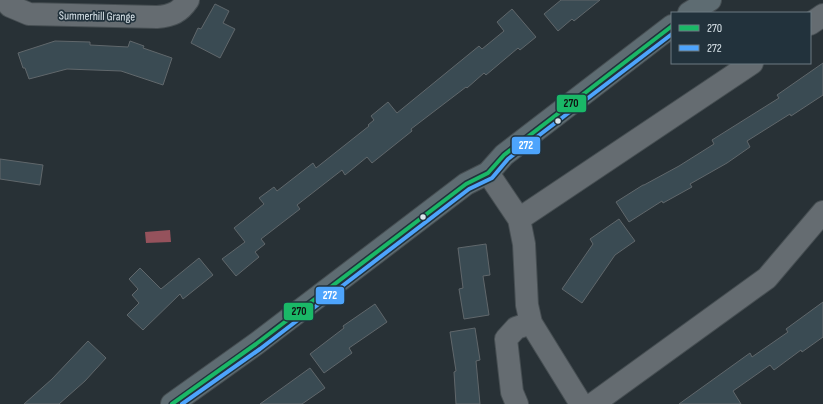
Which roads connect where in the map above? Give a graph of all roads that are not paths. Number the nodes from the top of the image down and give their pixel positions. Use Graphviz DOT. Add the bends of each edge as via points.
graph roads {
  1 [pos="5,0"];
  2 [pos="188,0"];
  3 [pos="710,0"];
  4 [pos="692,12"];
  5 [pos="823,15"];
  6 [pos="811,23"];
  7 [pos="671,27"];
  8 [pos="751,64"];
  9 [pos="488,173"];
  10 [pos="823,212"];
  11 [pos="519,219"];
  12 [pos="531,323"];
  13 [pos="172,404"];
  14 [pos="517,404"];
  15 [pos="581,404"];
  16 [pos="593,404"];
  1 -- 2 [label="street, Summerhill Grange" via="10,6 29,14 157,17 176,14"];
  3 -- 4 [label="main road"];
  5 -- 6 [label="street"];
  7 -- 9 [label="main road" via="504,155"];
  8 -- 11 [label="street"];
  9 -- 11 [label="street"];
  9 -- 13 [label="main road" via="466,184 256,344"];
  10 -- 16 [label="street" via="767,278"];
  11 -- 12 [label="street" via="524,244 527,305"];
  12 -- 14 [label="street" via="516,328 506,339 512,392"];
  12 -- 15 [label="street"];
}
